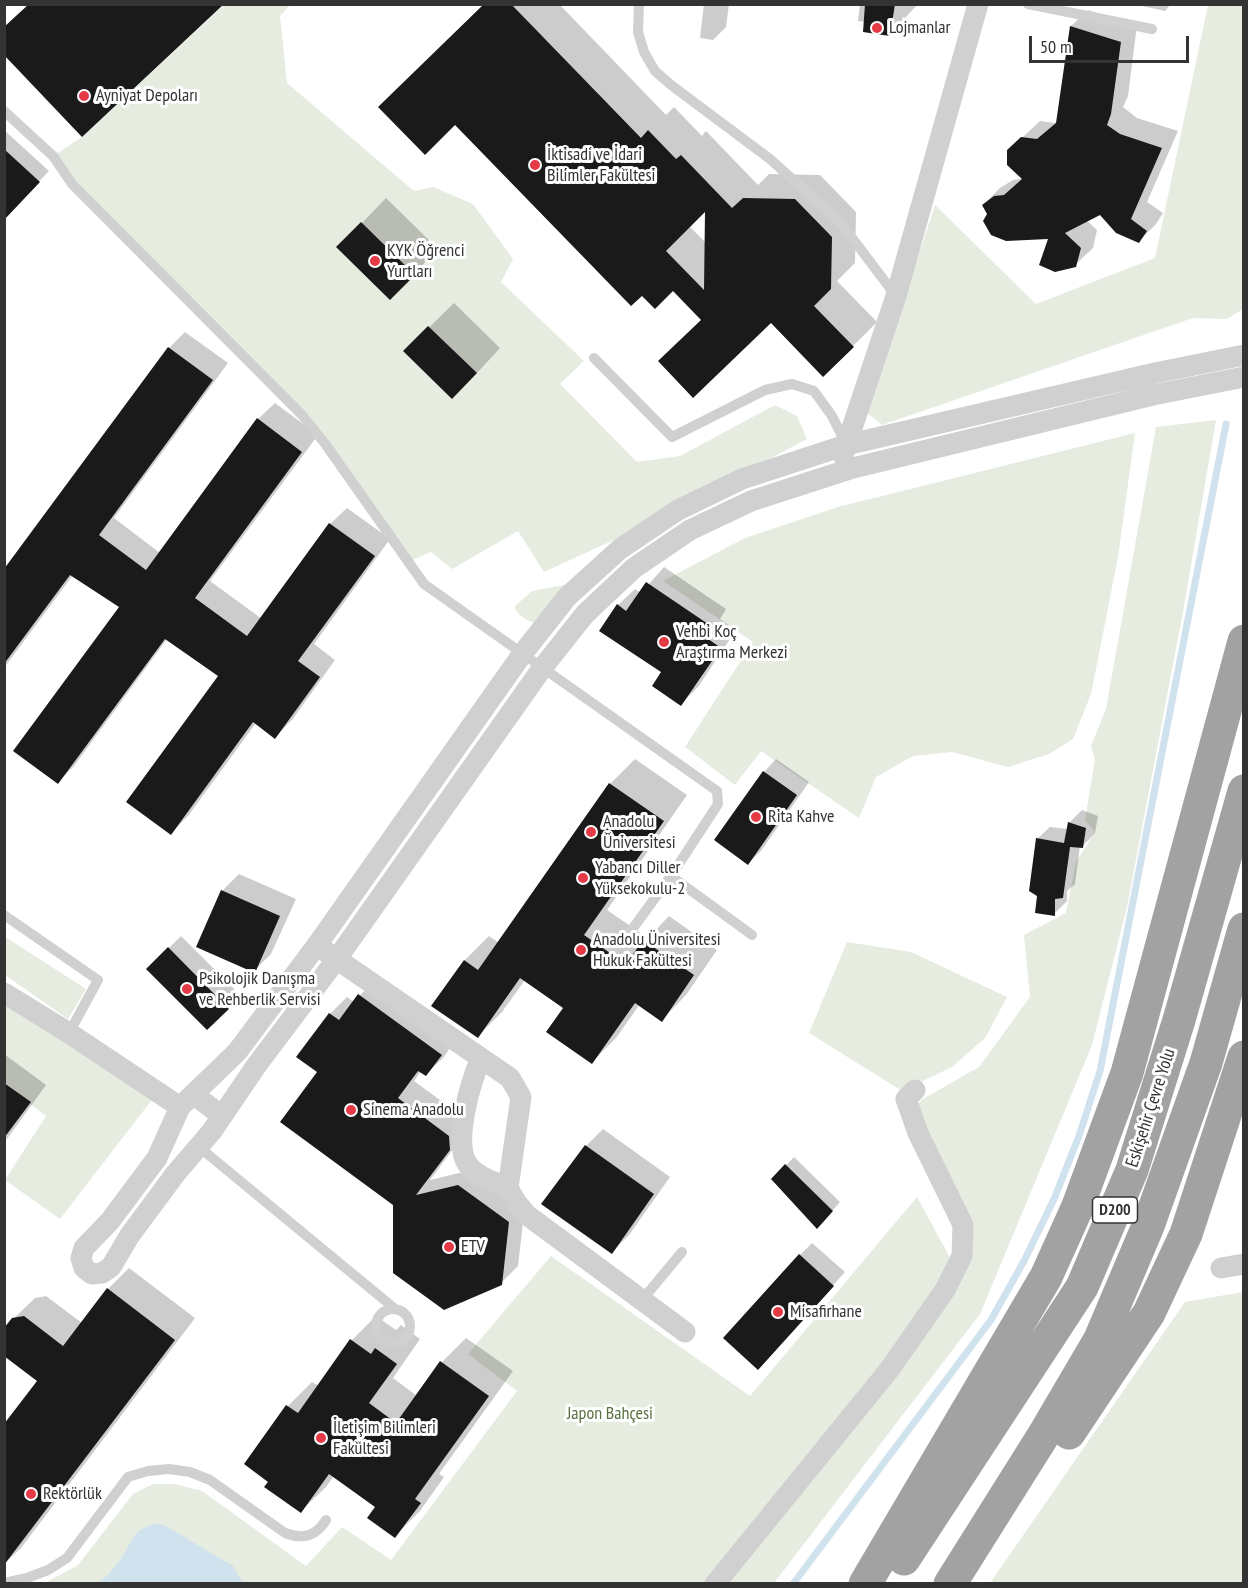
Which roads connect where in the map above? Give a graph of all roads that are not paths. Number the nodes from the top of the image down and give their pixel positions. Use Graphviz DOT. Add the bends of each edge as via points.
graph roads {
  1 [pos="639,4"];
  2 [pos="978,4"];
  3 [pos="1028,4"];
  4 [pos="1152,29"];
  5 [pos="4,111"];
  6 [pos="896,296"];
  7 [pos="1244,355"];
  8 [pos="594,358"];
  9 [pos="1244,377"];
  10 [pos="846,445"];
  11 [pos="838,473"];
  12 [pos="1244,641"];
  13 [pos="523,653"];
  14 [pos="543,667"];
  15 [pos="1244,791"];
  16 [pos="671,876"];
  17 [pos="4,915"];
  18 [pos="1244,928"];
  19 [pos="628,935"];
  20 [pos="752,936"];
  21 [pos="317,945"];
  22 [pos="336,960"];
  23 [pos="4,993"];
  24 [pos="69,1033"];
  25 [pos="481,1058"];
  26 [pos="1244,1058"];
  27 [pos="915,1090"];
  28 [pos="186,1101"];
  29 [pos="222,1116"];
  30 [pos="171,1127"];
  31 [pos="199,1147"];
  32 [pos="508,1188"];
  33 [pos="682,1252"];
  34 [pos="1244,1264"];
  35 [pos="1221,1268"];
  36 [pos="642,1300"];
  37 [pos="394,1308"];
  38 [pos="685,1332"];
  39 [pos="326,1520"];
  40 [pos="4,1583"];
  41 [pos="715,1584"];
  42 [pos="865,1584"];
  43 [pos="888,1584"];
  44 [pos="950,1584"];
  45 [pos="957,1584"];
  1 -- 6 [label="lane" via="638,32 655,70 770,159 840,222"];
  2 -- 6 [label="street"];
  3 -- 4 [label="lane"];
  5 -- 13 [label="lane" via="53,156 72,184 302,415 424,584"];
  6 -- 10 [label="street"];
  7 -- 10 [label="street"];
  8 -- 10 [label="lane" via="672,437 765,390 792,384 814,391"];
  9 -- 11 [label="street" via="1141,398"];
  10 -- 11 [label="street"];
  10 -- 13 [label="street" via="742,479 678,510 620,549 567,597"];
  11 -- 14 [label="street" via="751,501 690,530 634,568 585,614"];
  12 -- 42 [label="highway" via="1127,1072 1078,1206 1046,1276"];
  13 -- 14 [label="lane"];
  13 -- 21 [label="street"];
  14 -- 16 [label="lane" via="717,791 718,804"];
  14 -- 22 [label="street"];
  15 -- 43 [label="highway, Eskişehir Çevre Yolu / D200" via="1132,1170 1082,1287"];
  16 -- 19 [label="lane"];
  16 -- 20 [label="lane"];
  17 -- 24 [label="lane" via="98,980"];
  18 -- 44 [label="highway, Eskişehir Çevre Yolu / D200" via="1206,1064 1148,1226 1100,1339"];
  21 -- 22 [label="street"];
  21 -- 28 [label="street" via="237,1053"];
  22 -- 25 [label="street"];
  22 -- 29 [label="street"];
  23 -- 24 [label="street"];
  24 -- 28 [label="street"];
  25 -- 32 [label="street" via="510,1078 521,1097"];
  25 -- 32 [label="street" via="473,1076 463,1125 462,1152 468,1166"];
  26 -- 45 [label="highway" via="1186,1234 1149,1313 1058,1449"];
  27 -- 41 [label="street" via="906,1099 918,1133 963,1225 962,1256 945,1290 889,1370"];
  28 -- 29 [label="street"];
  28 -- 30 [label="street"];
  29 -- 31 [label="street"];
  30 -- 31 [label="street"];
  30 -- 31 [label="street" via="157,1158 110,1221 84,1248 84,1268 92,1274 111,1267 130,1236"];
  31 -- 37 [label="lane"];
  32 -- 36 [label="street" via="527,1215"];
  33 -- 36 [label="lane"];
  34 -- 35 [label="street"];
  36 -- 38 [label="street"];
  39 -- 40 [label="lane" via="309,1536 293,1536 210,1480 190,1472 148,1471 128,1477 67,1558 38,1574"];
}
